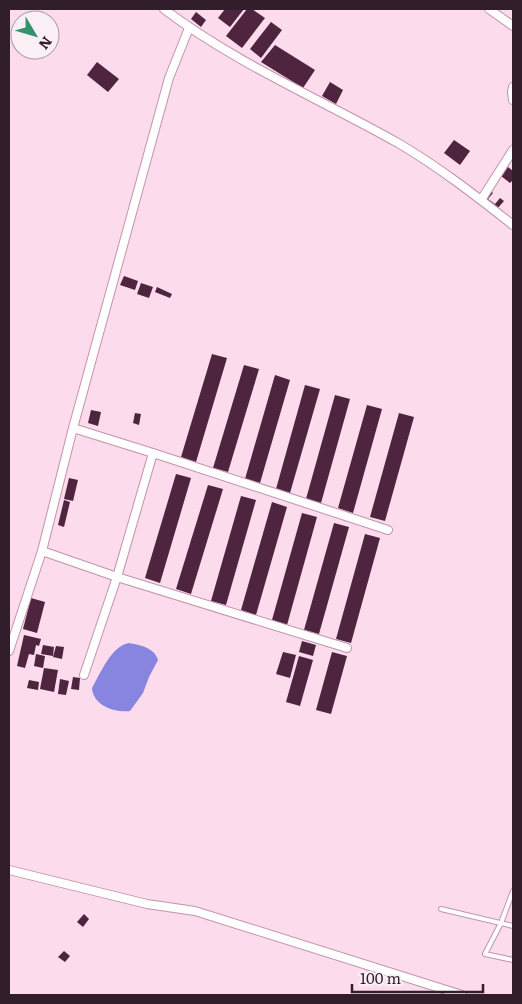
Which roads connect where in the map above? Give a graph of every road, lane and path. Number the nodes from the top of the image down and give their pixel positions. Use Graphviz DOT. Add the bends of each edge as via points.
graph roads {
  1 [pos="164,9"];
  2 [pos="489,9"];
  3 [pos="513,26"];
  4 [pos="189,28"];
  5 [pos="513,86"];
  6 [pos="513,100"];
  7 [pos="513,150"];
  8 [pos="481,200"];
  9 [pos="513,225"];
  10 [pos="73,428"];
  11 [pos="153,453"];
  12 [pos="388,530"];
  13 [pos="42,551"];
  14 [pos="117,577"];
  15 [pos="347,648"];
  16 [pos="9,651"];
  17 [pos="84,675"];
  18 [pos="9,870"];
  19 [pos="513,891"];
  20 [pos="441,909"];
  21 [pos="501,923"];
  22 [pos="513,926"];
  23 [pos="513,960"];
  24 [pos="462,995"];
  1 -- 4 [label="street"];
  2 -- 3 [label="street"];
  4 -- 8 [label="street" via="399,144 447,173"];
  4 -- 10 [label="street" via="169,78"];
  5 -- 6 [label="street"];
  7 -- 8 [label="street"];
  8 -- 9 [label="street"];
  10 -- 11 [label="street"];
  10 -- 13 [label="street"];
  11 -- 12 [label="street"];
  11 -- 14 [label="street"];
  13 -- 14 [label="street"];
  13 -- 16 [label="street"];
  14 -- 15 [label="street"];
  14 -- 17 [label="street"];
  18 -- 24 [label="street" via="146,904 195,911"];
  19 -- 21 [label="lane"];
  20 -- 21 [label="lane"];
  21 -- 22 [label="lane"];
  21 -- 23 [label="lane" via="485,954"];
}
